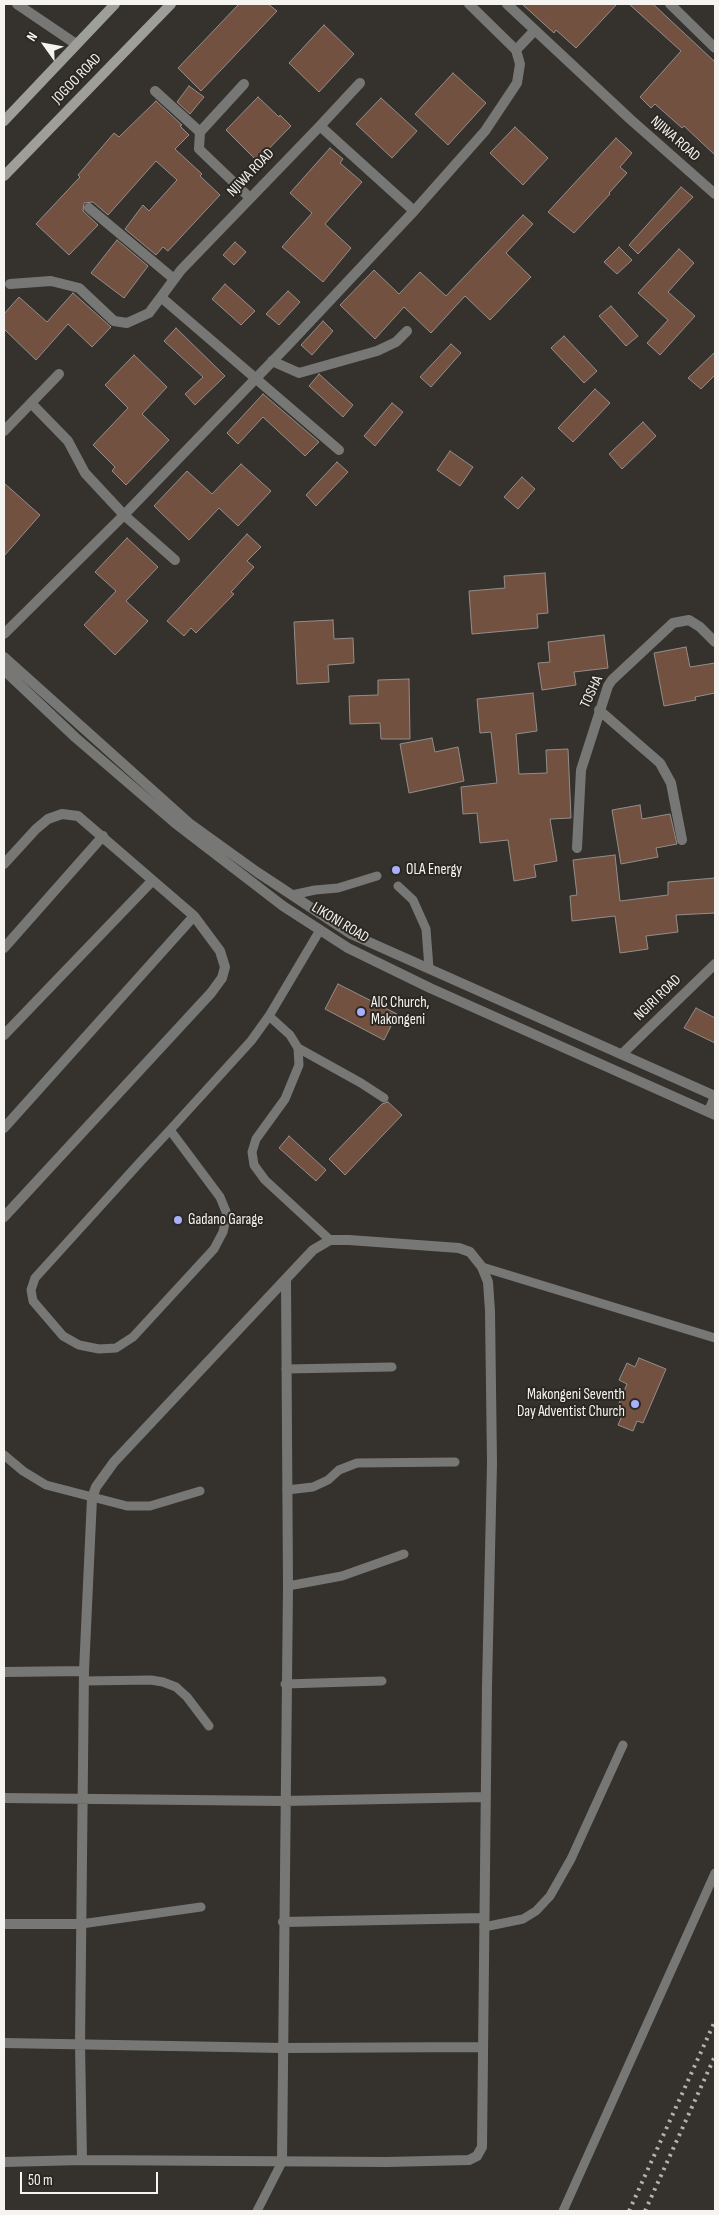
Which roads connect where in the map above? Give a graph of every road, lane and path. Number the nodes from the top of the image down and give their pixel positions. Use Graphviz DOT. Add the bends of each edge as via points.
graph roads {
  1 [pos="17,4"];
  2 [pos="115,4"];
  3 [pos="171,4"];
  4 [pos="469,4"];
  5 [pos="507,4"];
  6 [pos="670,4"];
  7 [pos="535,30"];
  8 [pos="76,44"];
  9 [pos="715,48"];
  10 [pos="516,50"];
  11 [pos="360,83"];
  12 [pos="244,84"];
  13 [pos="155,91"];
  14 [pos="4,121"];
  15 [pos="320,126"];
  16 [pos="200,132"];
  17 [pos="4,176"];
  18 [pos="715,194"];
  19 [pos="249,197"];
  20 [pos="89,208"];
  21 [pos="414,211"];
  22 [pos="174,279"];
  23 [pos="10,284"];
  24 [pos="162,298"];
  25 [pos="407,331"];
  26 [pos="272,361"];
  27 [pos="59,374"];
  28 [pos="256,378"];
  29 [pos="31,403"];
  30 [pos="4,431"];
  31 [pos="339,450"];
  32 [pos="124,515"];
  33 [pos="175,560"];
  34 [pos="4,634"];
  35 [pos="715,642"];
  36 [pos="4,657"];
  37 [pos="4,670"];
  38 [pos="599,710"];
  39 [pos="103,836"];
  40 [pos="682,840"];
  41 [pos="576,848"];
  42 [pos="4,864"];
  43 [pos="377,876"];
  44 [pos="152,882"];
  45 [pos="398,886"];
  46 [pos="292,895"];
  47 [pos="194,916"];
  48 [pos="320,930"];
  49 [pos="4,948"];
  50 [pos="715,964"];
  51 [pos="429,968"];
  52 [pos="269,1016"];
  53 [pos="4,1035"];
  54 [pos="298,1048"];
  55 [pos="622,1054"];
  56 [pos="715,1096"];
  57 [pos="384,1098"];
  58 [pos="712,1113"];
  59 [pos="4,1128"];
  60 [pos="170,1130"];
  61 [pos="4,1217"];
  62 [pos="330,1240"];
  63 [pos="482,1267"];
  64 [pos="286,1280"];
  65 [pos="715,1338"];
  66 [pos="392,1367"];
  67 [pos="286,1369"];
  68 [pos="4,1455"];
  69 [pos="455,1462"];
  70 [pos="287,1490"];
  71 [pos="200,1491"];
  72 [pos="92,1498"];
  73 [pos="404,1554"];
  74 [pos="288,1586"];
  75 [pos="4,1672"];
  76 [pos="84,1676"];
  77 [pos="382,1681"];
  78 [pos="286,1684"];
  79 [pos="209,1726"];
  80 [pos="623,1745"];
  81 [pos="486,1797"];
  82 [pos="4,1798"];
  83 [pos="82,1799"];
  84 [pos="284,1801"];
  85 [pos="715,1873"];
  86 [pos="201,1907"];
  87 [pos="284,1922"];
  88 [pos="484,1922"];
  89 [pos="4,1924"];
  90 [pos="81,1924"];
  91 [pos="4,2043"];
  92 [pos="80,2044"];
  93 [pos="482,2047"];
  94 [pos="283,2048"];
  95 [pos="82,2160"];
  96 [pos="4,2162"];
  97 [pos="282,2162"];
  98 [pos="257,2211"];
  99 [pos="563,2211"];
  1 -- 8 [label="street"];
  2 -- 8 [label="main road, JOGOO ROAD"];
  3 -- 17 [label="main road, JOGOO ROAD"];
  4 -- 10 [label="street"];
  5 -- 7 [label="street, NJIWA ROAD"];
  6 -- 9 [label="street"];
  7 -- 10 [label="street"];
  7 -- 18 [label="street, NJIWA ROAD"];
  8 -- 14 [label="main road, JOGOO ROAD"];
  10 -- 21 [label="street" via="520,64 517,83 485,131"];
  11 -- 15 [label="street, NJIWA ROAD"];
  12 -- 16 [label="street"];
  13 -- 16 [label="street"];
  15 -- 19 [label="street, NJIWA ROAD"];
  15 -- 21 [label="street"];
  16 -- 19 [label="street" via="199,149"];
  19 -- 22 [label="street, NJIWA ROAD"];
  20 -- 22 [label="street"];
  21 -- 26 [label="street"];
  22 -- 24 [label="street, NJIWA ROAD"];
  23 -- 24 [label="street, NJIWA ROAD" via="51,281 79,288 114,320 127,323 149,314"];
  24 -- 28 [label="street"];
  25 -- 26 [label="street" via="396,342 377,351 299,373"];
  26 -- 28 [label="street"];
  27 -- 29 [label="street"];
  28 -- 31 [label="street"];
  28 -- 32 [label="street"];
  29 -- 30 [label="street"];
  29 -- 32 [label="street" via="68,441 85,474"];
  32 -- 33 [label="street"];
  32 -- 34 [label="street"];
  35 -- 38 [label="street, TOSHA" via="689,620 673,623 612,680"];
  36 -- 46 [label="street, LIKONI ROAD" via="189,822"];
  37 -- 48 [label="street, LIKONI ROAD" via="76,738 175,823 236,872"];
  38 -- 40 [label="street" via="660,763 671,783"];
  38 -- 41 [label="street, TOSHA" via="581,770"];
  39 -- 42 [label="street" via="78,816 62,814 48,819 36,829"];
  39 -- 44 [label="street"];
  39 -- 49 [label="street"];
  43 -- 46 [label="lane" via="338,888"];
  44 -- 47 [label="street"];
  44 -- 53 [label="street"];
  45 -- 51 [label="lane" via="413,900 426,929"];
  46 -- 51 [label="street, LIKONI ROAD" via="351,934"];
  47 -- 59 [label="street"];
  47 -- 61 [label="street" via="223,959 224,972 218,984"];
  48 -- 52 [label="lane"];
  48 -- 58 [label="street, LIKONI ROAD" via="348,948 430,988"];
  50 -- 55 [label="street, NGIRI ROAD"];
  51 -- 55 [label="street, LIKONI ROAD"];
  52 -- 54 [label="lane" via="290,1035"];
  52 -- 60 [label="lane" via="251,1041"];
  54 -- 57 [label="lane"];
  54 -- 62 [label="lane" via="299,1065 294,1081 286,1099 256,1140 252,1152 254,1165 265,1180"];
  55 -- 56 [label="street, LIKONI ROAD"];
  56 -- 58 [label="lane"];
  60 -- 60 [label="lane" via="220,1197 227,1214 223,1232 214,1249 134,1337 116,1348 79,1345 63,1336 33,1301 31,1290 35,1278"];
  62 -- 63 [label="street" via="459,1248 470,1252"];
  62 -- 64 [label="street" via="313,1250"];
  63 -- 65 [label="lane"];
  63 -- 81 [label="street" via="488,1282 490,1311 492,1464"];
  64 -- 67 [label="street"];
  64 -- 72 [label="street" via="114,1462"];
  66 -- 67 [label="lane"];
  67 -- 70 [label="street"];
  68 -- 72 [label="lane" via="46,1485"];
  69 -- 70 [label="lane" via="357,1463 312,1487"];
  70 -- 74 [label="street"];
  71 -- 72 [label="lane" via="150,1506 127,1506"];
  72 -- 76 [label="street"];
  73 -- 74 [label="lane" via="342,1576"];
  74 -- 78 [label="street"];
  75 -- 76 [label="street"];
  76 -- 79 [label="lane" via="151,1680 176,1687"];
  76 -- 83 [label="street"];
  77 -- 78 [label="lane"];
  78 -- 84 [label="street"];
  80 -- 88 [label="lane" via="550,1896 523,1919"];
  81 -- 84 [label="street"];
  81 -- 88 [label="street"];
  82 -- 83 [label="street"];
  83 -- 84 [label="street"];
  83 -- 90 [label="street"];
  84 -- 87 [label="street"];
  85 -- 99 [label="lane"];
  86 -- 90 [label="lane"];
  87 -- 88 [label="street"];
  87 -- 94 [label="street"];
  88 -- 93 [label="street"];
  89 -- 90 [label="street"];
  90 -- 92 [label="street"];
  91 -- 92 [label="street"];
  92 -- 94 [label="street"];
  92 -- 95 [label="street"];
  93 -- 94 [label="street"];
  93 -- 97 [label="street" via="482,2147 478,2156 469,2160"];
  94 -- 97 [label="street"];
  95 -- 96 [label="street"];
  95 -- 97 [label="street"];
  97 -- 98 [label="lane"];
}
